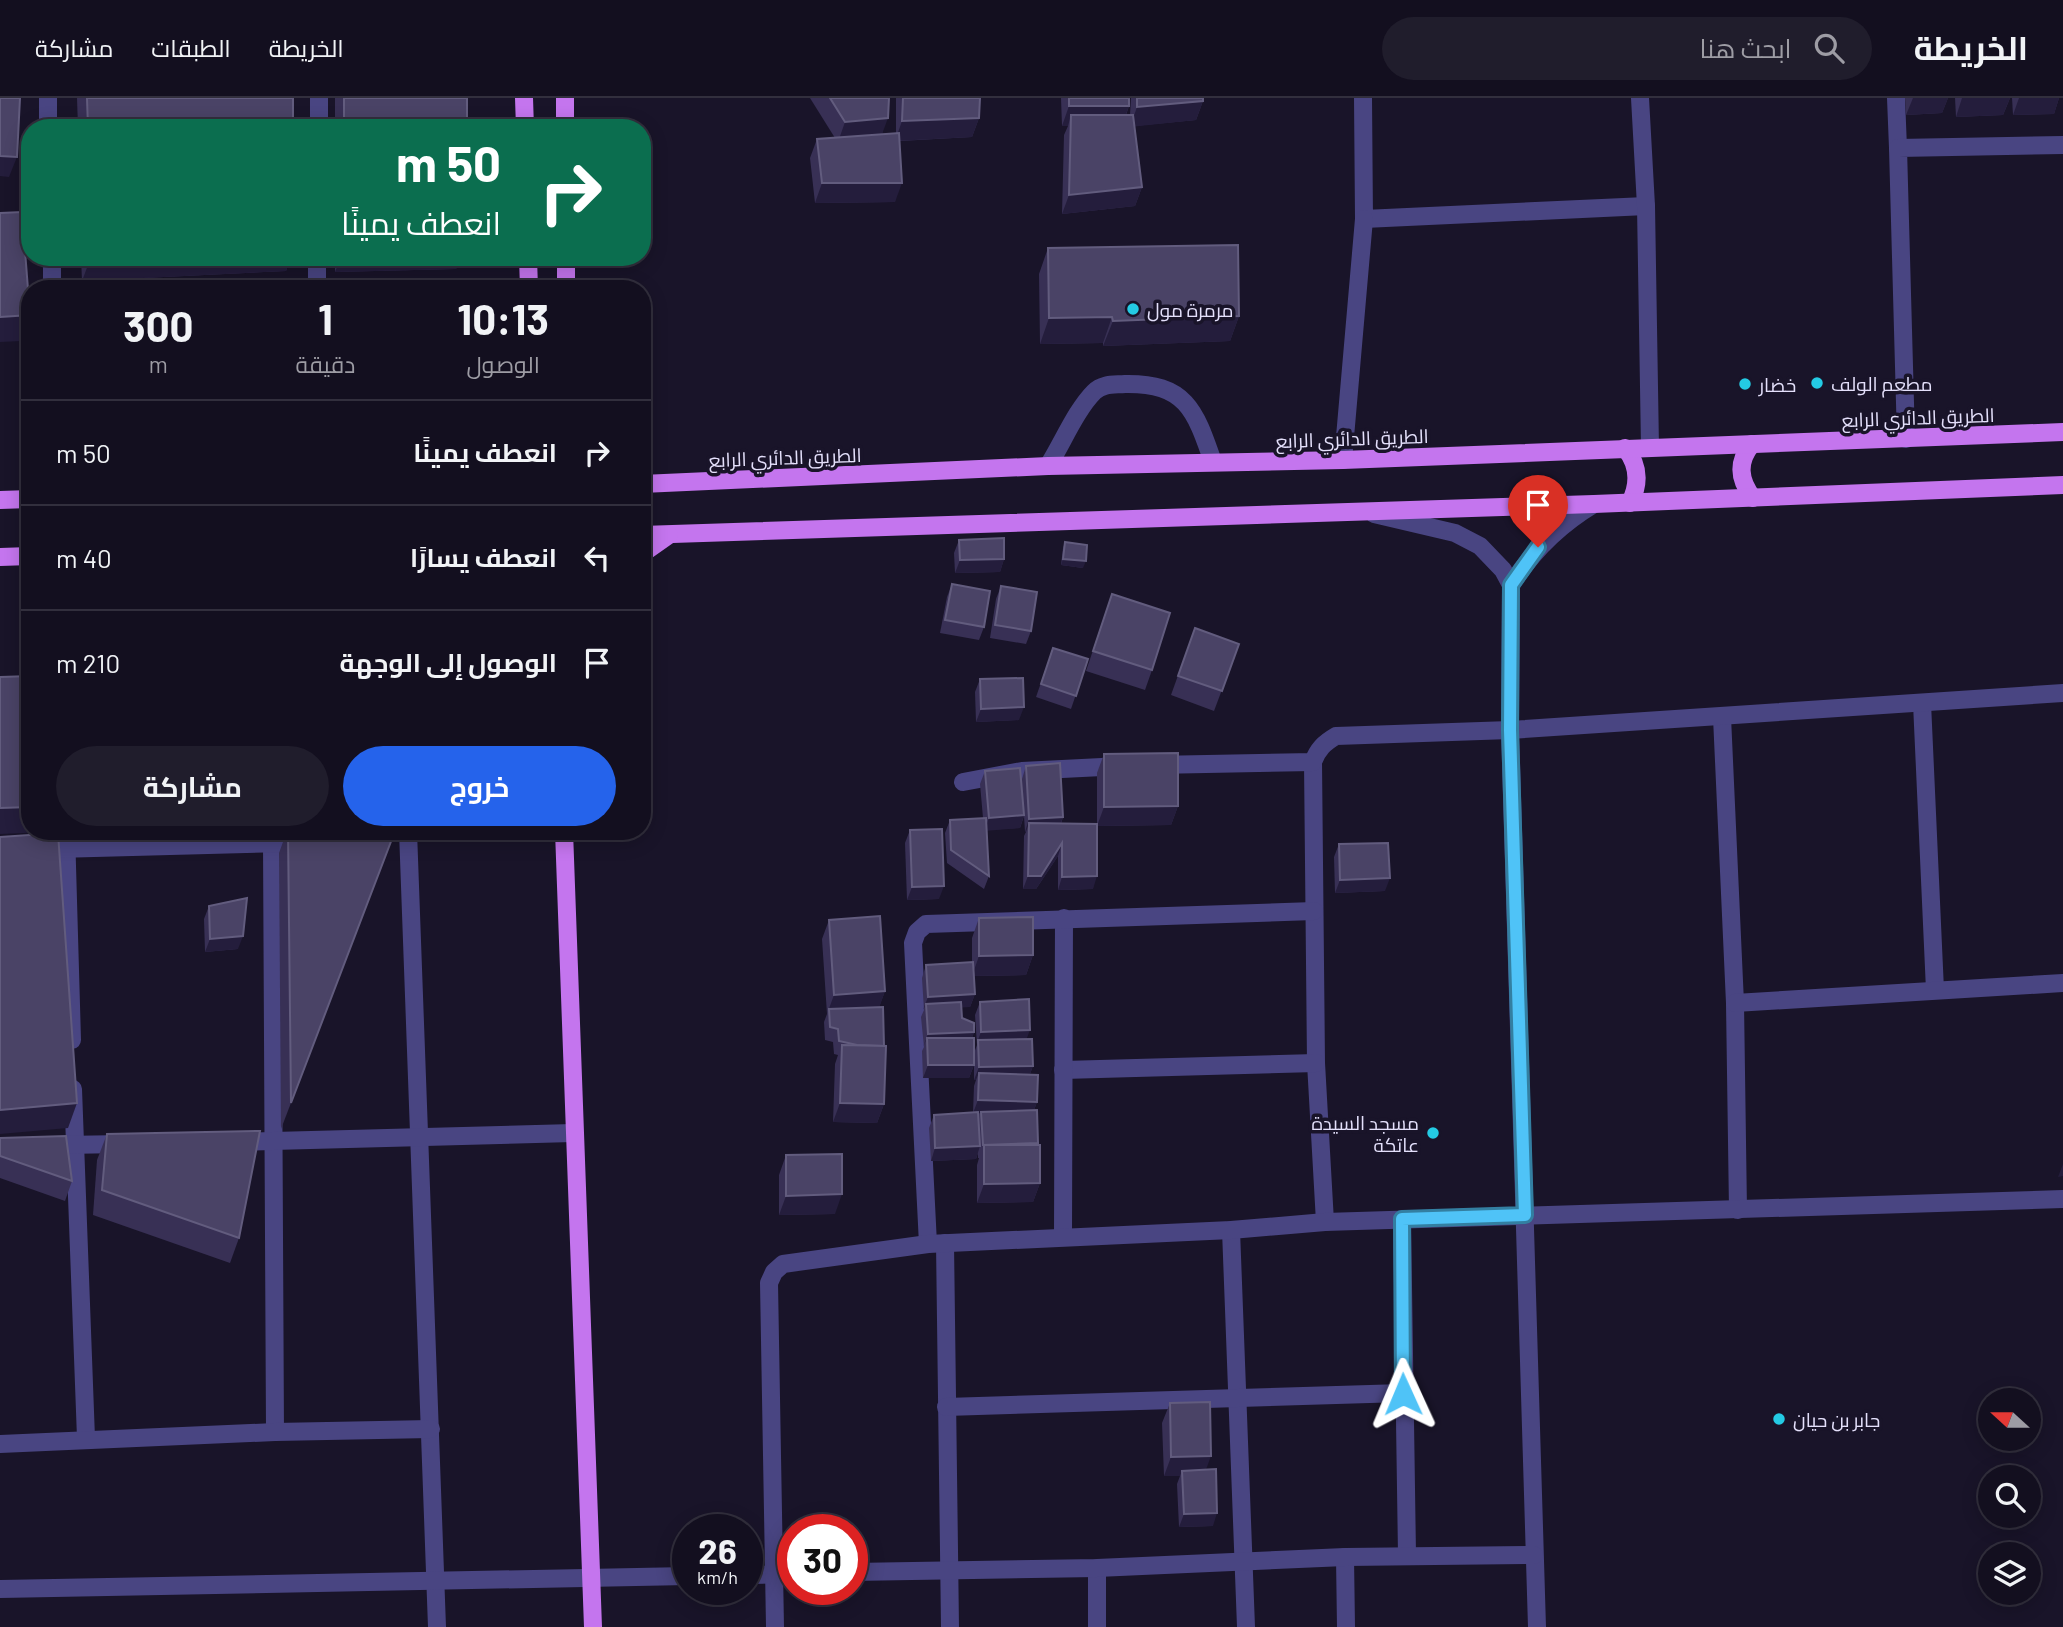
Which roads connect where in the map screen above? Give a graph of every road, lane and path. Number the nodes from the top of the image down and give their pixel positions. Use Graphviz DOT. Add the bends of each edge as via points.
graph roads {
  1 [pos="48,98"];
  2 [pos="319,98"];
  3 [pos="524,98"];
  4 [pos="565,98"];
  5 [pos="1363,98"];
  6 [pos="1640,98"];
  7 [pos="1896,98"];
  8 [pos="48,119"];
  9 [pos="319,119"];
  10 [pos="525,119"];
  11 [pos="565,119"];
  12 [pos="2063,145"];
  13 [pos="1898,148"];
  14 [pos="1646,206"];
  15 [pos="1364,219"];
  16 [pos="2063,432"];
  17 [pos="1906,439"];
  18 [pos="1752,444"];
  19 [pos="1650,447"];
  20 [pos="1625,448"];
  21 [pos="1343,460"];
  22 [pos="1213,462"];
  23 [pos="1048,466"];
  24 [pos="651,481"];
  25 [pos="2063,485"];
  26 [pos="1753,498"];
  27 [pos="0,499"];
  28 [pos="21,499"];
  29 [pos="1630,503"];
  30 [pos="1594,504"];
  31 [pos="1361,512"];
  32 [pos="669,535"];
  33 [pos="651,536"];
  34 [pos="651,548"];
  35 [pos="21,556"];
  36 [pos="0,557"];
  37 [pos="1511,585"];
  38 [pos="2063,692"];
  39 [pos="1922,703"];
  40 [pos="1722,716"];
  41 [pos="1510,730"];
  42 [pos="1314,762"];
  43 [pos="963,782"];
  44 [pos="67,840"];
  45 [pos="404,840"];
  46 [pos="564,840"];
  47 [pos="299,842"];
  48 [pos="272,843"];
  49 [pos="40,850"];
  50 [pos="1314,911"];
  51 [pos="1064,918"];
  52 [pos="2063,983"];
  53 [pos="1935,990"];
  54 [pos="1735,1003"];
  55 [pos="1316,1063"];
  56 [pos="1063,1070"];
  57 [pos="573,1133"];
  58 [pos="420,1136"];
  59 [pos="273,1142"];
  60 [pos="220,1143"];
  61 [pos="141,1144"];
  62 [pos="74,1145"];
  63 [pos="50,1146"];
  64 [pos="2063,1199"];
  65 [pos="1738,1210"];
  66 [pos="1525,1215"];
  67 [pos="1402,1219"];
  68 [pos="1325,1222"];
  69 [pos="1231,1230"];
  70 [pos="1063,1236"];
  71 [pos="937,1243"];
  72 [pos="1403,1394"];
  73 [pos="1239,1399"];
  74 [pos="946,1408"];
  75 [pos="431,1429"];
  76 [pos="275,1432"];
  77 [pos="86,1438"];
  78 [pos="0,1444"];
  79 [pos="1408,1555"];
  80 [pos="1534,1555"];
  81 [pos="1345,1557"];
  82 [pos="1244,1561"];
  83 [pos="1097,1568"];
  84 [pos="949,1570"];
  85 [pos="868,1572"];
  86 [pos="763,1575"];
  87 [pos="773,1575"];
  88 [pos="777,1575"];
  89 [pos="672,1576"];
  90 [pos="591,1578"];
  91 [pos="437,1582"];
  92 [pos="0,1589"];
  93 [pos="437,1627"];
  94 [pos="593,1627"];
  95 [pos="775,1627"];
  96 [pos="950,1627"];
  97 [pos="1097,1627"];
  98 [pos="1246,1627"];
  99 [pos="1346,1627"];
  100 [pos="1537,1627"];
  1 -- 8 [label="street"];
  2 -- 9 [label="street"];
  3 -- 10 [label="main road"];
  4 -- 11 [label="main road"];
  5 -- 15 [label="street"];
  6 -- 14 [label="street"];
  7 -- 13 [label="street"];
  12 -- 13 [label="street"];
  13 -- 17 [label="street"];
  14 -- 15 [label="street"];
  14 -- 19 [label="street"];
  15 -- 21 [label="street"];
  16 -- 17 [label="main road, الطريق الدائري الرابع"];
  17 -- 18 [label="main road, الطريق الدائري الرابع"];
  18 -- 19 [label="main road, الطريق الدائري الرابع"];
  18 -- 26 [label="main road" via="1743,457 1741,473"];
  19 -- 20 [label="main road, الطريق الدائري الرابع"];
  20 -- 21 [label="main road, الطريق الدائري الرابع"];
  20 -- 29 [label="main road" via="1637,475"];
  21 -- 22 [label="main road, الطريق الدائري الرابع"];
  22 -- 23 [label="main road, الطريق الدائري الرابع"];
  22 -- 23 [label="street" via="1201,427 1179,396 1149,384 1104,385 1087,401"];
  23 -- 24 [label="main road, الطريق الدائري الرابع"];
  25 -- 26 [label="main road"];
  26 -- 29 [label="main road"];
  27 -- 28 [label="main road"];
  29 -- 30 [label="main road"];
  30 -- 31 [label="main road"];
  30 -- 37 [label="street" via="1538,547"];
  31 -- 32 [label="main road"];
  31 -- 37 [label="street" via="1468,538 1493,557"];
  32 -- 33 [label="main road"];
  32 -- 34 [label="main road"];
  35 -- 36 [label="main road"];
  37 -- 41 [label="street"];
  38 -- 39 [label="street"];
  39 -- 40 [label="street"];
  39 -- 53 [label="street"];
  40 -- 41 [label="street"];
  40 -- 54 [label="street"];
  41 -- 42 [label="street" via="1336,736 1318,750"];
  41 -- 66 [label="street"];
  42 -- 43 [label="street" via="1069,767"];
  42 -- 50 [label="street"];
  44 -- 48 [label="street"];
  44 -- 49 [label="street"];
  44 -- 62 [label="street"];
  45 -- 58 [label="street"];
  46 -- 57 [label="main road"];
  47 -- 48 [label="street"];
  48 -- 59 [label="street"];
  50 -- 51 [label="street"];
  50 -- 55 [label="street"];
  51 -- 56 [label="street"];
  51 -- 71 [label="street" via="926,924 917,932 913,943"];
  52 -- 53 [label="street"];
  53 -- 54 [label="street"];
  54 -- 65 [label="street"];
  55 -- 56 [label="street"];
  55 -- 68 [label="street"];
  56 -- 70 [label="street"];
  57 -- 58 [label="street"];
  57 -- 90 [label="main road"];
  58 -- 59 [label="street"];
  58 -- 75 [label="street"];
  59 -- 60 [label="street"];
  59 -- 76 [label="street"];
  61 -- 62 [label="street"];
  62 -- 63 [label="street"];
  62 -- 77 [label="street"];
  64 -- 65 [label="street"];
  65 -- 66 [label="street"];
  66 -- 67 [label="street"];
  66 -- 80 [label="street"];
  67 -- 68 [label="street"];
  67 -- 72 [label="street"];
  68 -- 69 [label="street"];
  69 -- 70 [label="street"];
  69 -- 73 [label="street"];
  70 -- 71 [label="street"];
  71 -- 74 [label="street"];
  71 -- 87 [label="street" via="783,1264 774,1272 769,1283"];
  72 -- 73 [label="street"];
  72 -- 79 [label="street"];
  73 -- 74 [label="street"];
  73 -- 82 [label="street"];
  74 -- 84 [label="street"];
  75 -- 76 [label="street"];
  75 -- 91 [label="street"];
  76 -- 77 [label="street"];
  77 -- 78 [label="street"];
  79 -- 80 [label="street"];
  79 -- 81 [label="street"];
  80 -- 100 [label="street"];
  81 -- 82 [label="street"];
  81 -- 99 [label="street"];
  82 -- 83 [label="street"];
  82 -- 98 [label="street"];
  83 -- 84 [label="street"];
  83 -- 97 [label="street"];
  84 -- 85 [label="street"];
  84 -- 96 [label="street"];
  86 -- 87 [label="street"];
  87 -- 88 [label="street"];
  87 -- 95 [label="street"];
  89 -- 90 [label="street"];
  90 -- 91 [label="street"];
  90 -- 94 [label="main road"];
  91 -- 92 [label="street"];
  91 -- 93 [label="street"];
}
